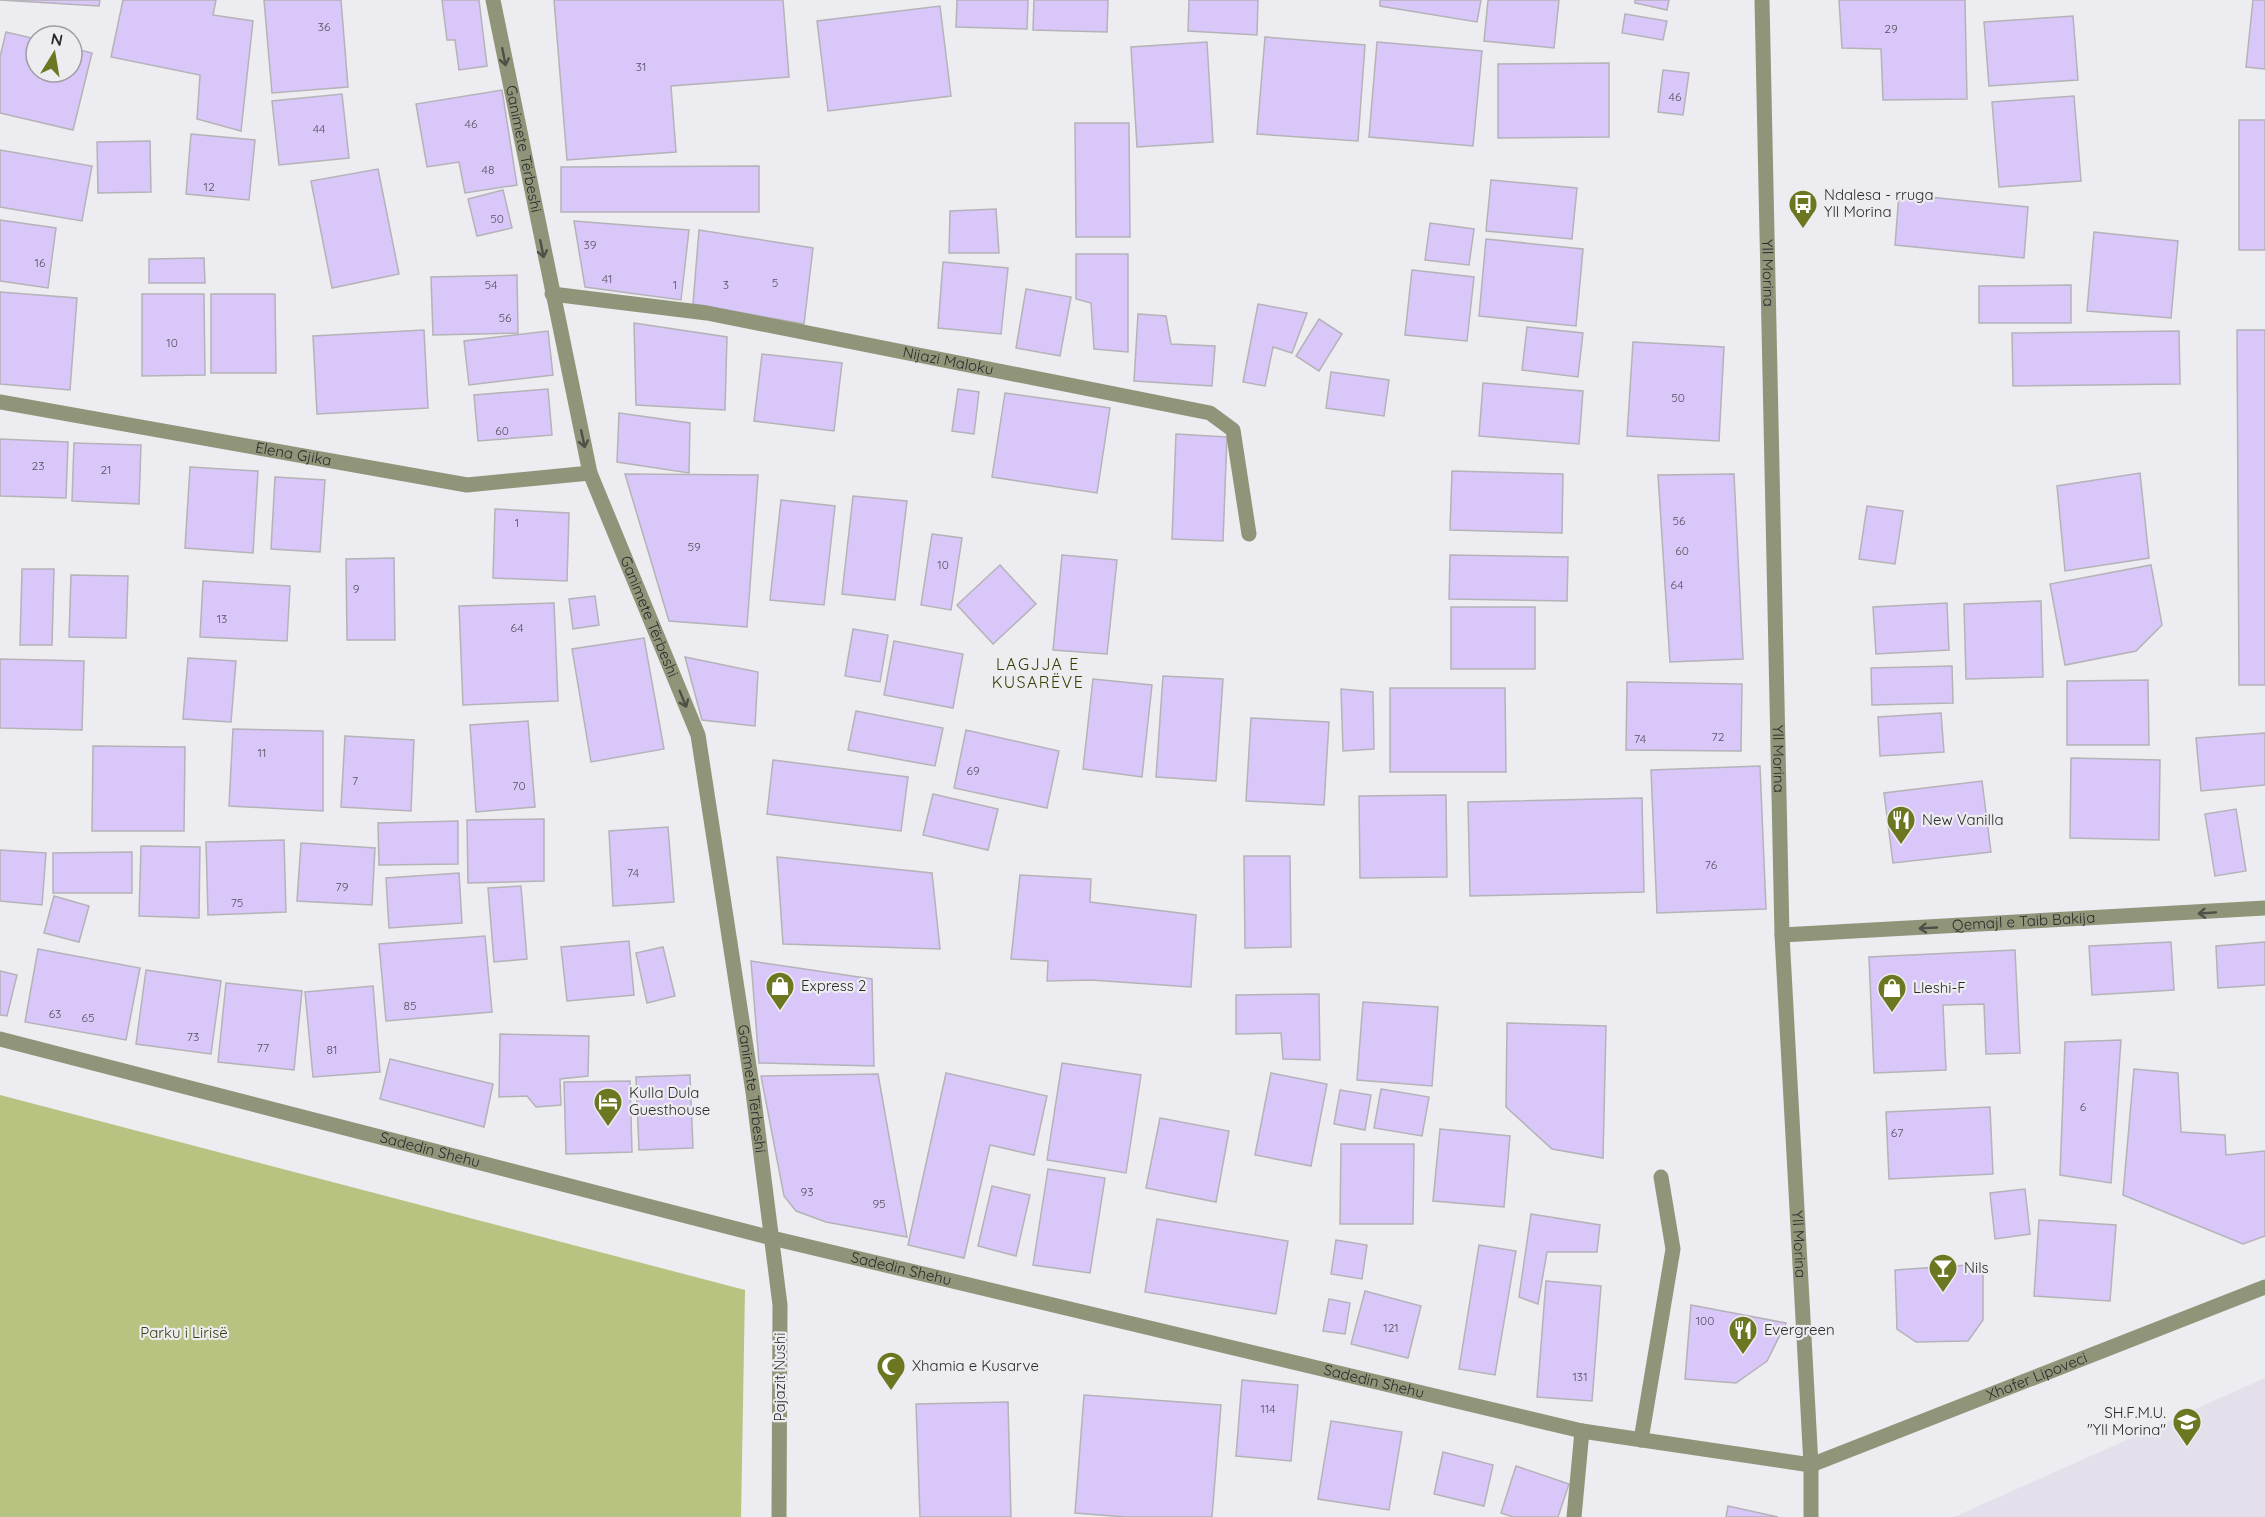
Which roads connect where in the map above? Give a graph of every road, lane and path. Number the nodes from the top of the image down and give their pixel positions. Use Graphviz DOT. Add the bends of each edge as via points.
graph roads {
  1 [pos="492,0"];
  2 [pos="1762,0"];
  3 [pos="552,294"];
  4 [pos="0,402"];
  5 [pos="590,473"];
  6 [pos="1249,534"];
  7 [pos="2265,908"];
  8 [pos="1782,935"];
  9 [pos="0,1039"];
  10 [pos="1661,1177"];
  11 [pos="772,1238"];
  12 [pos="2265,1287"];
  13 [pos="1582,1431"];
  14 [pos="1641,1440"];
  15 [pos="1811,1465"];
  16 [pos="778,1517"];
  17 [pos="1574,1517"];
  18 [pos="1811,1517"];
  1 -- 3 [label="street, Ganimete Tërbeshi, one-way"];
  2 -- 8 [label="street, Yll Morina"];
  3 -- 5 [label="street, Ganimete Tërbeshi, one-way"];
  3 -- 6 [label="street, Nijazi Maloku" via="707,313 1210,413 1233,430"];
  4 -- 5 [label="street, Elena Gjika" via="467,486"];
  5 -- 11 [label="street, Ganimete Tërbeshi, one-way" via="698,735"];
  7 -- 8 [label="street, Qemajl e Taib Bakija, one-way"];
  8 -- 15 [label="street, Yll Morina"];
  9 -- 11 [label="street, Sadedin Shehu"];
  10 -- 14 [label="street" via="1673,1249"];
  11 -- 13 [label="street, Sadedin Shehu"];
  11 -- 16 [label="street, Pajazit Nushi" via="780,1305"];
  12 -- 15 [label="street, Xhafer Lipoveci"];
  13 -- 14 [label="street, Sadedin Shehu"];
  13 -- 17 [label="street"];
  14 -- 15 [label="street, Sadedin Shehu"];
  15 -- 18 [label="street, Yll Morina"];
}
